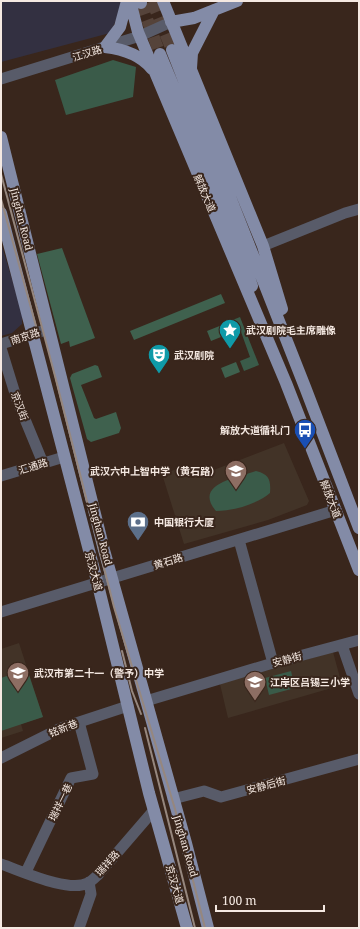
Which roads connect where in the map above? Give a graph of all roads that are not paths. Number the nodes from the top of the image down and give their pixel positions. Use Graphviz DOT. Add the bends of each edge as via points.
graph roads {
  1 [pos="163,1"];
  2 [pos="237,1"];
  3 [pos="135,2"];
  4 [pos="214,4"];
  5 [pos="171,22"];
  6 [pos="140,36"];
  7 [pos="105,47"];
  8 [pos="172,50"];
  9 [pos="160,54"];
  10 [pos="191,69"];
  11 [pos="155,73"];
  12 [pos="1,80"];
  13 [pos="1,137"];
  14 [pos="359,209"];
  15 [pos="1,213"];
  16 [pos="263,246"];
  17 [pos="49,329"];
  18 [pos="33,334"];
  19 [pos="1,344"];
  20 [pos="1,348"];
  21 [pos="286,383"];
  22 [pos="305,387"];
  23 [pos="64,457"];
  24 [pos="44,463"];
  25 [pos="1,476"];
  26 [pos="336,510"];
  27 [pos="359,528"];
  28 [pos="239,540"];
  29 [pos="359,570"];
  30 [pos="113,578"];
  31 [pos="98,584"];
  32 [pos="1,612"];
  33 [pos="359,640"];
  34 [pos="342,645"];
  35 [pos="273,663"];
  36 [pos="359,694"];
  37 [pos="146,701"];
  38 [pos="128,706"];
  39 [pos="79,722"];
  40 [pos="1,758"];
  41 [pos="359,759"];
  42 [pos="172,798"];
  43 [pos="154,810"];
  44 [pos="1,864"];
  45 [pos="26,872"];
  46 [pos="89,882"];
  47 [pos="79,928"];
  48 [pos="187,928"];
  49 [pos="208,928"];
  1 -- 5 [label="main road, 解放大道"];
  2 -- 4 [label="main road"];
  3 -- 6 [label="main road, 解放大道"];
  3 -- 7 [label="main road"];
  4 -- 5 [label="main road"];
  4 -- 10 [label="main road" via="192,53"];
  5 -- 6 [label="street, 江汉路"];
  5 -- 10 [label="main road, 解放大道"];
  6 -- 7 [label="street, 江汉路"];
  6 -- 11 [label="main road, 解放大道"];
  7 -- 11 [label="main road" via="145,61"];
  7 -- 12 [label="street, 江汉路"];
  8 -- 22 [label="main road, 解放大道"];
  9 -- 21 [label="main road, 解放大道" via="227,216"];
  10 -- 16 [label="main road, 解放大道"];
  11 -- 21 [label="main road, 解放大道"];
  13 -- 17 [label="main road, Jinghan Road"];
  14 -- 16 [label="street"];
  15 -- 18 [label="main road, 京汉大道"];
  16 -- 22 [label="main road, 解放大道"];
  17 -- 18 [label="street, 南京路"];
  17 -- 30 [label="main road, Jinghan Road"];
  18 -- 19 [label="street, 南京路"];
  18 -- 23 [label="main road, 京汉大道"];
  20 -- 24 [label="street, 京汉街" via="17,400"];
  21 -- 26 [label="main road, 解放大道"];
  22 -- 27 [label="main road, 解放大道"];
  23 -- 24 [label="street, 汇通路"];
  23 -- 31 [label="main road, 京汉大道"];
  24 -- 25 [label="street, 汇通路"];
  26 -- 28 [label="street, 黄石路"];
  26 -- 29 [label="main road, 解放大道"];
  28 -- 30 [label="street, 黄石路"];
  28 -- 35 [label="street"];
  30 -- 31 [label="street, 黄石路"];
  30 -- 37 [label="main road, Jinghan Road"];
  31 -- 32 [label="street, 黄石路"];
  31 -- 38 [label="main road, 京汉大道"];
  33 -- 34 [label="street, 安静街"];
  34 -- 35 [label="street, 安静街"];
  34 -- 36 [label="street"];
  35 -- 37 [label="street, 安静街"];
  37 -- 42 [label="main road, Jinghan Road"];
  38 -- 39 [label="street, 铭新巷"];
  38 -- 43 [label="main road, 京汉大道"];
  39 -- 40 [label="street, 铭新巷" via="61,728"];
  39 -- 45 [label="street, 瑞祥一巷" via="93,774 71,778"];
  41 -- 42 [label="street, 安静后街" via="221,797 204,791"];
  42 -- 49 [label="main road, Jinghan Road"];
  43 -- 46 [label="street, 瑞祥路"];
  43 -- 48 [label="main road, 京汉大道"];
  44 -- 45 [label="street, 瑞祥路"];
  45 -- 46 [label="street, 瑞祥路" via="59,884"];
  46 -- 47 [label="street" via="91,894"];
}
